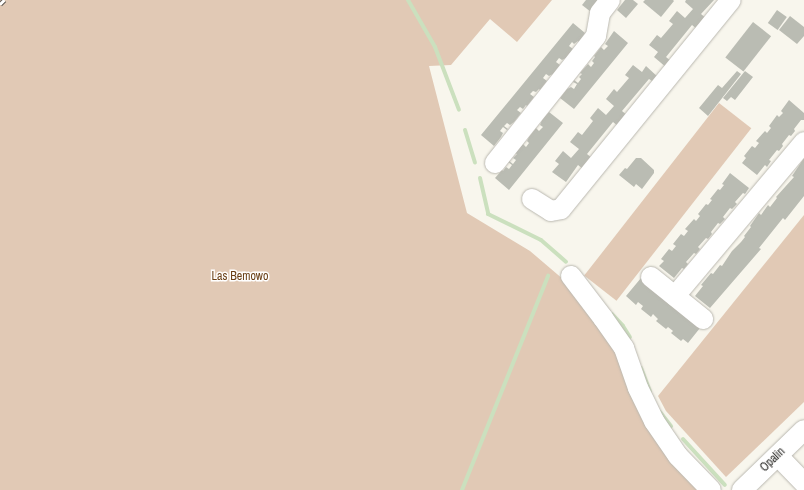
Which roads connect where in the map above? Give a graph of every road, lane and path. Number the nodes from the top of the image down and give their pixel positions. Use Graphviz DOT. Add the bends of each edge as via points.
graph roads {
  1 [pos="610,0"];
  2 [pos="731,0"];
  3 [pos="804,142"];
  4 [pos="494,163"];
  5 [pos="532,199"];
  6 [pos="570,276"];
  7 [pos="651,277"];
  8 [pos="675,296"];
  9 [pos="703,319"];
  10 [pos="804,430"];
  11 [pos="778,456"];
  12 [pos="804,483"];
  13 [pos="710,490"];
  14 [pos="742,490"];
  1 -- 4 [label="street" via="600,13 596,36"];
  2 -- 5 [label="street" via="561,208 551,211"];
  3 -- 8 [label="street"];
  6 -- 13 [label="street" via="624,348 638,388 654,421 678,456"];
  7 -- 8 [label="street"];
  8 -- 9 [label="street"];
  10 -- 11 [label="street, Opalin"];
  11 -- 12 [label="street"];
  11 -- 14 [label="street, Opalin"];
}
